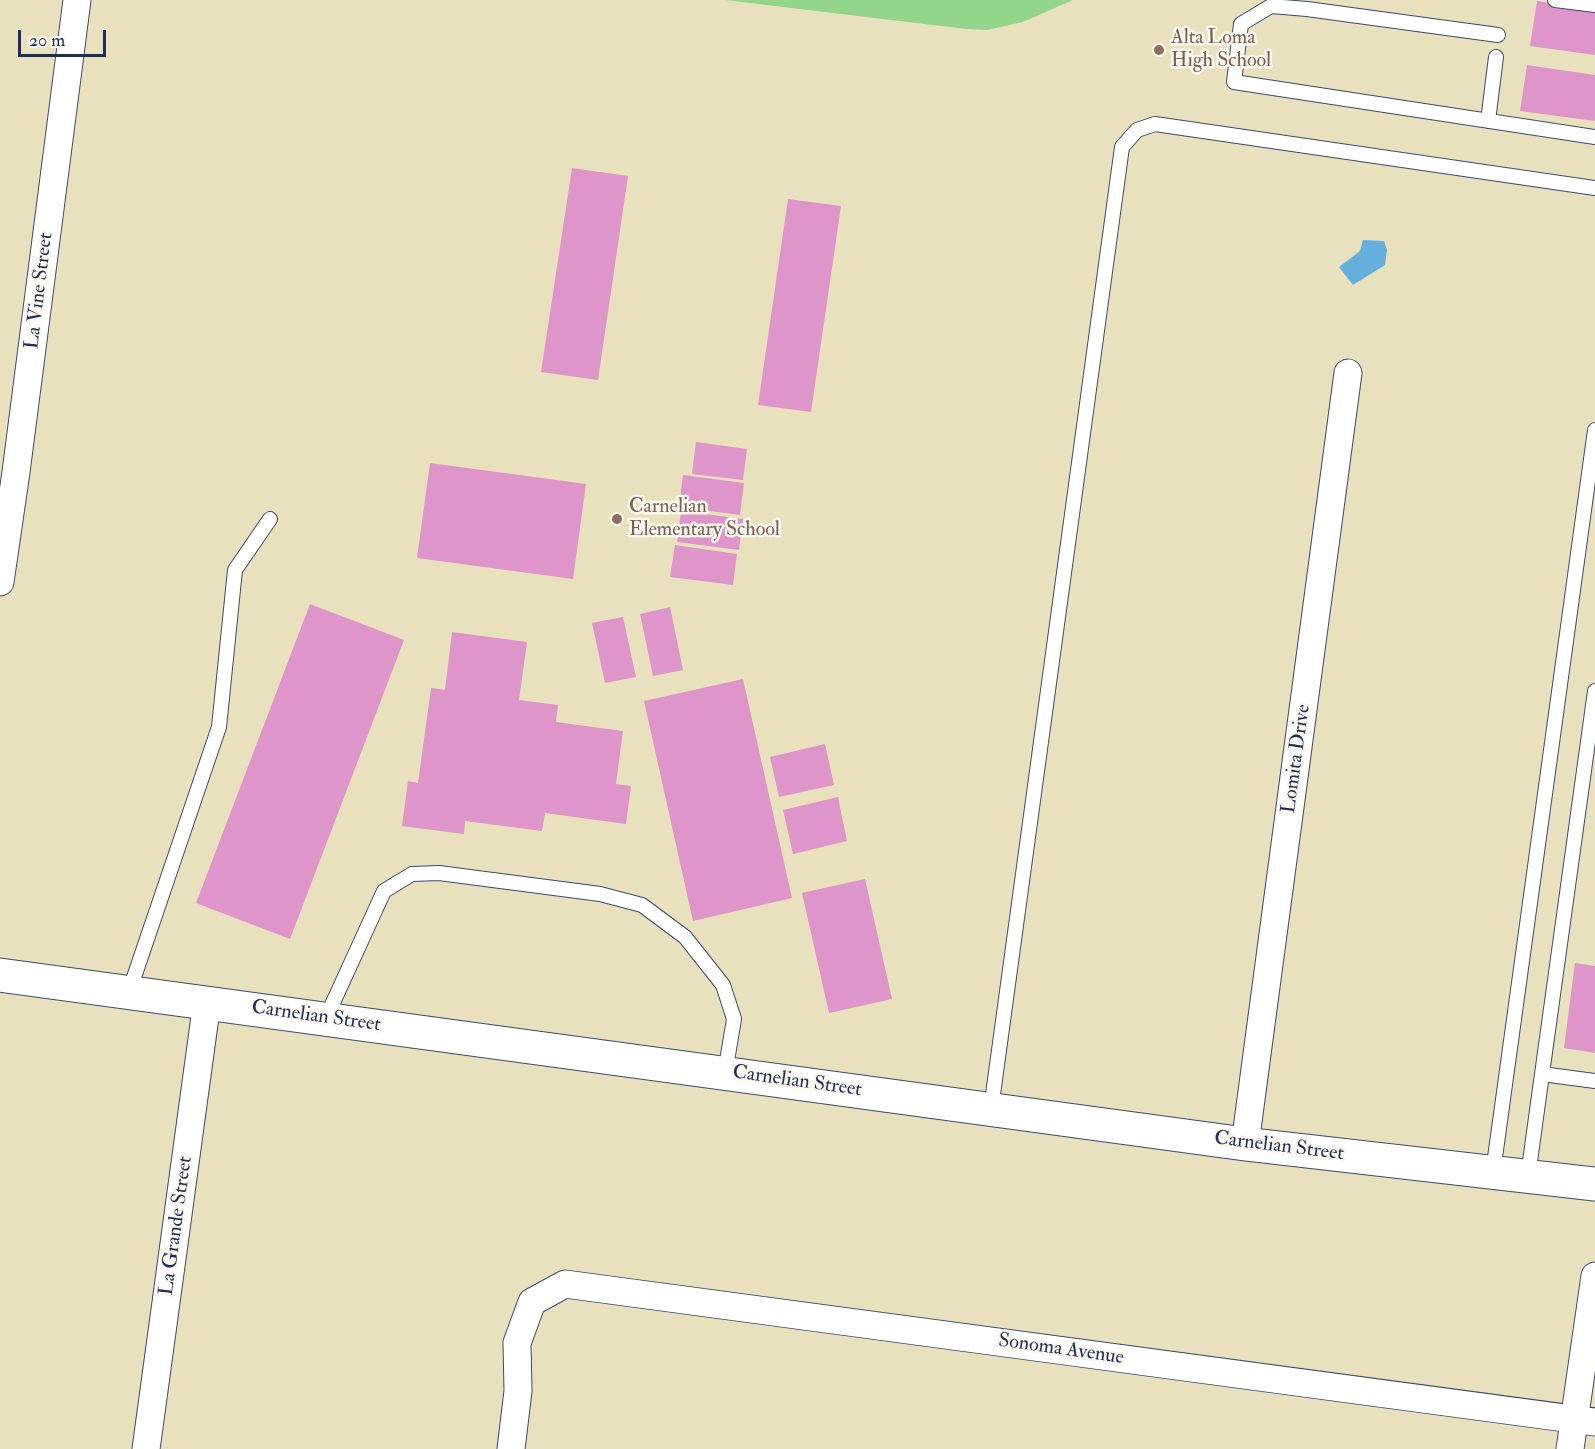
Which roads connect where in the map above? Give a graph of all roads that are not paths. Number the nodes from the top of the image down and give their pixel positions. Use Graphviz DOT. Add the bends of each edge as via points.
graph roads {
  1 [pos="77,0"];
  2 [pos="1555,0"];
  3 [pos="1595,5"];
  4 [pos="1498,35"];
  5 [pos="1496,57"];
  6 [pos="1488,121"];
  7 [pos="1595,137"];
  8 [pos="1595,189"];
  9 [pos="1348,373"];
  10 [pos="1595,430"];
  11 [pos="8,470"];
  12 [pos="270,519"];
  13 [pos="0,582"];
  14 [pos="1595,691"];
  15 [pos="0,975"];
  16 [pos="129,992"];
  17 [pos="207,1002"];
  18 [pos="326,1018"];
  19 [pos="725,1073"];
  20 [pos="1542,1074"];
  21 [pos="1595,1081"];
  22 [pos="991,1109"];
  23 [pos="1245,1144"];
  24 [pos="1493,1172"];
  25 [pos="1528,1177"];
  26 [pos="1595,1184"];
  27 [pos="1595,1276"];
  28 [pos="1584,1420"];
  29 [pos="146,1449"];
  30 [pos="511,1449"];
  31 [pos="1570,1449"];
  1 -- 11 [label="street, La Vine Street"];
  2 -- 3 [label="lane"];
  4 -- 6 [label="lane" via="1271,6 1241,24 1235,67 1234,82"];
  5 -- 6 [label="lane"];
  6 -- 7 [label="lane"];
  8 -- 22 [label="lane" via="1155,124 1137,130 1122,147"];
  9 -- 23 [label="street, Lomita Drive"];
  10 -- 24 [label="lane"];
  11 -- 13 [label="street, La Vine Street"];
  12 -- 16 [label="lane" via="235,570 219,727"];
  14 -- 20 [label="lane"];
  15 -- 16 [label="main road, Carnelian Street"];
  16 -- 17 [label="main road, Carnelian Street"];
  17 -- 18 [label="main road, Carnelian Street"];
  17 -- 29 [label="street, La Grande Street"];
  18 -- 19 [label="main road, Carnelian Street"];
  18 -- 19 [label="lane" via="384,891 412,874 439,873 600,894 642,905 685,937 723,985 734,1019"];
  19 -- 22 [label="main road, Carnelian Street"];
  20 -- 21 [label="lane"];
  20 -- 25 [label="lane"];
  22 -- 23 [label="main road, Carnelian Street"];
  23 -- 24 [label="main road, Carnelian Street"];
  24 -- 25 [label="main road, Carnelian Street"];
  25 -- 26 [label="main road, Carnelian Street"];
  27 -- 28 [label="street"];
  28 -- 30 [label="street, Sonoma Avenue" via="565,1284 532,1302 517,1343 518,1390"];
  28 -- 31 [label="street"];
}
